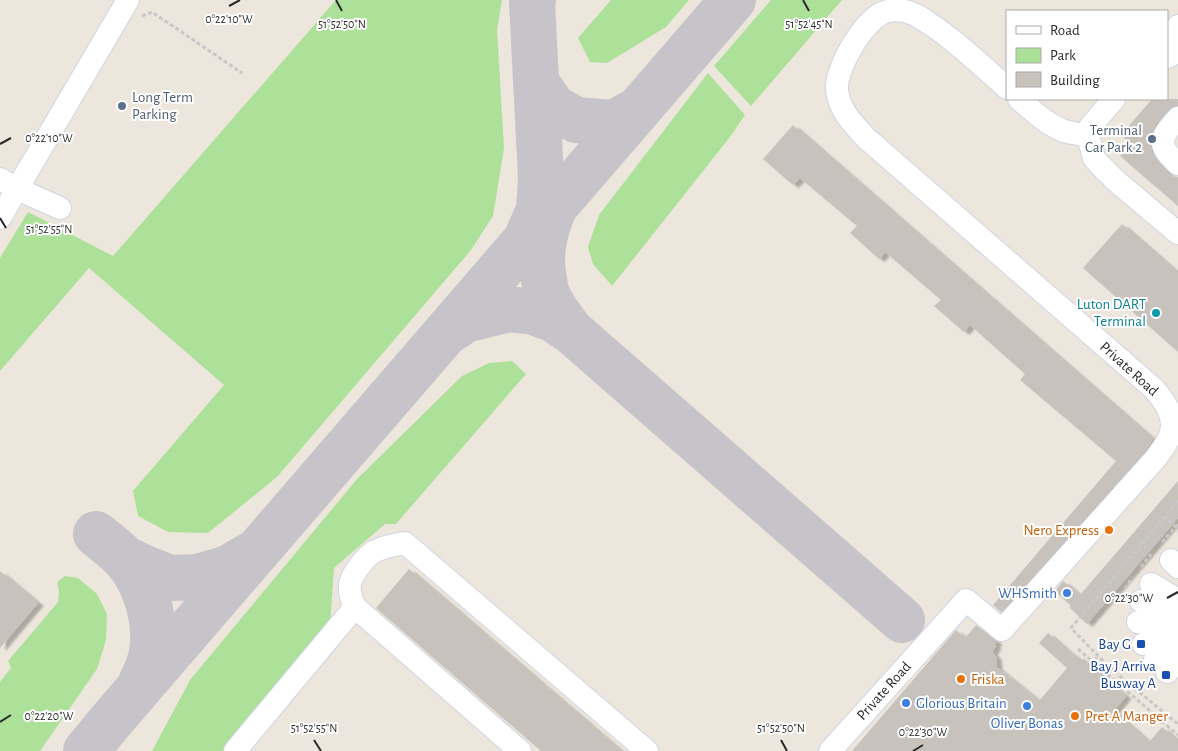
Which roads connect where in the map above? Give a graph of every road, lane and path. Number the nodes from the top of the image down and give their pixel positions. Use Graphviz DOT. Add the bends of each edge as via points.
graph roads {
  1 [pos="126,3"];
  2 [pos="1178,26"];
  3 [pos="1168,38"];
  4 [pos="242,73"];
  5 [pos="1006,87"];
  6 [pos="1020,100"];
  7 [pos="1113,100"];
  8 [pos="1178,118"];
  9 [pos="1088,136"];
  10 [pos="1178,164"];
  11 [pos="9,184"];
  12 [pos="60,208"];
  13 [pos="0,218"];
  14 [pos="1178,233"];
  15 [pos="1164,516"];
  16 [pos="1177,526"];
  17 [pos="1178,600"];
  18 [pos="355,607"];
  19 [pos="1178,612"];
  20 [pos="1157,614"];
  21 [pos="1178,622"];
  22 [pos="1178,629"];
  23 [pos="1178,643"];
  24 [pos="1078,649"];
  25 [pos="1098,656"];
  26 [pos="1092,664"];
  27 [pos="1110,668"];
  28 [pos="1104,674"];
  29 [pos="1177,735"];
  30 [pos="235,751"];
  31 [pos="520,751"];
  32 [pos="647,751"];
  33 [pos="830,751"];
  1 -- 4 [label="path" via="140,16 152,12"];
  1 -- 11 [label="street"];
  2 -- 3 [label="street"];
  5 -- 33 [label="street, Private Road" via="935,27 903,11 885,12 868,24 853,45 837,79 839,102 844,113 866,138 1153,388 1168,408 1172,428 1170,437 1156,458 1002,630 966,600"];
  6 -- 9 [label="street" via="1055,127"];
  7 -- 9 [label="street" via="1090,127"];
  8 -- 10 [label="street" via="1162,138 1163,147"];
  9 -- 14 [label="street" via="1094,158 1101,166"];
  11 -- 12 [label="street"];
  11 -- 13 [label="street"];
  15 -- 16 [label="path"];
  16 -- 20 [label="path"];
  17 -- 20 [label="street"];
  18 -- 30 [label="street"];
  18 -- 31 [label="street"];
  18 -- 32 [label="street" via="350,585 356,570 372,553 391,545 405,544"];
  19 -- 20 [label="street"];
  20 -- 21 [label="street"];
  20 -- 22 [label="street"];
  20 -- 23 [label="street"];
  24 -- 26 [label="path"];
  25 -- 26 [label="path"];
  26 -- 28 [label="path"];
  27 -- 28 [label="path"];
  28 -- 29 [label="path"];
}
